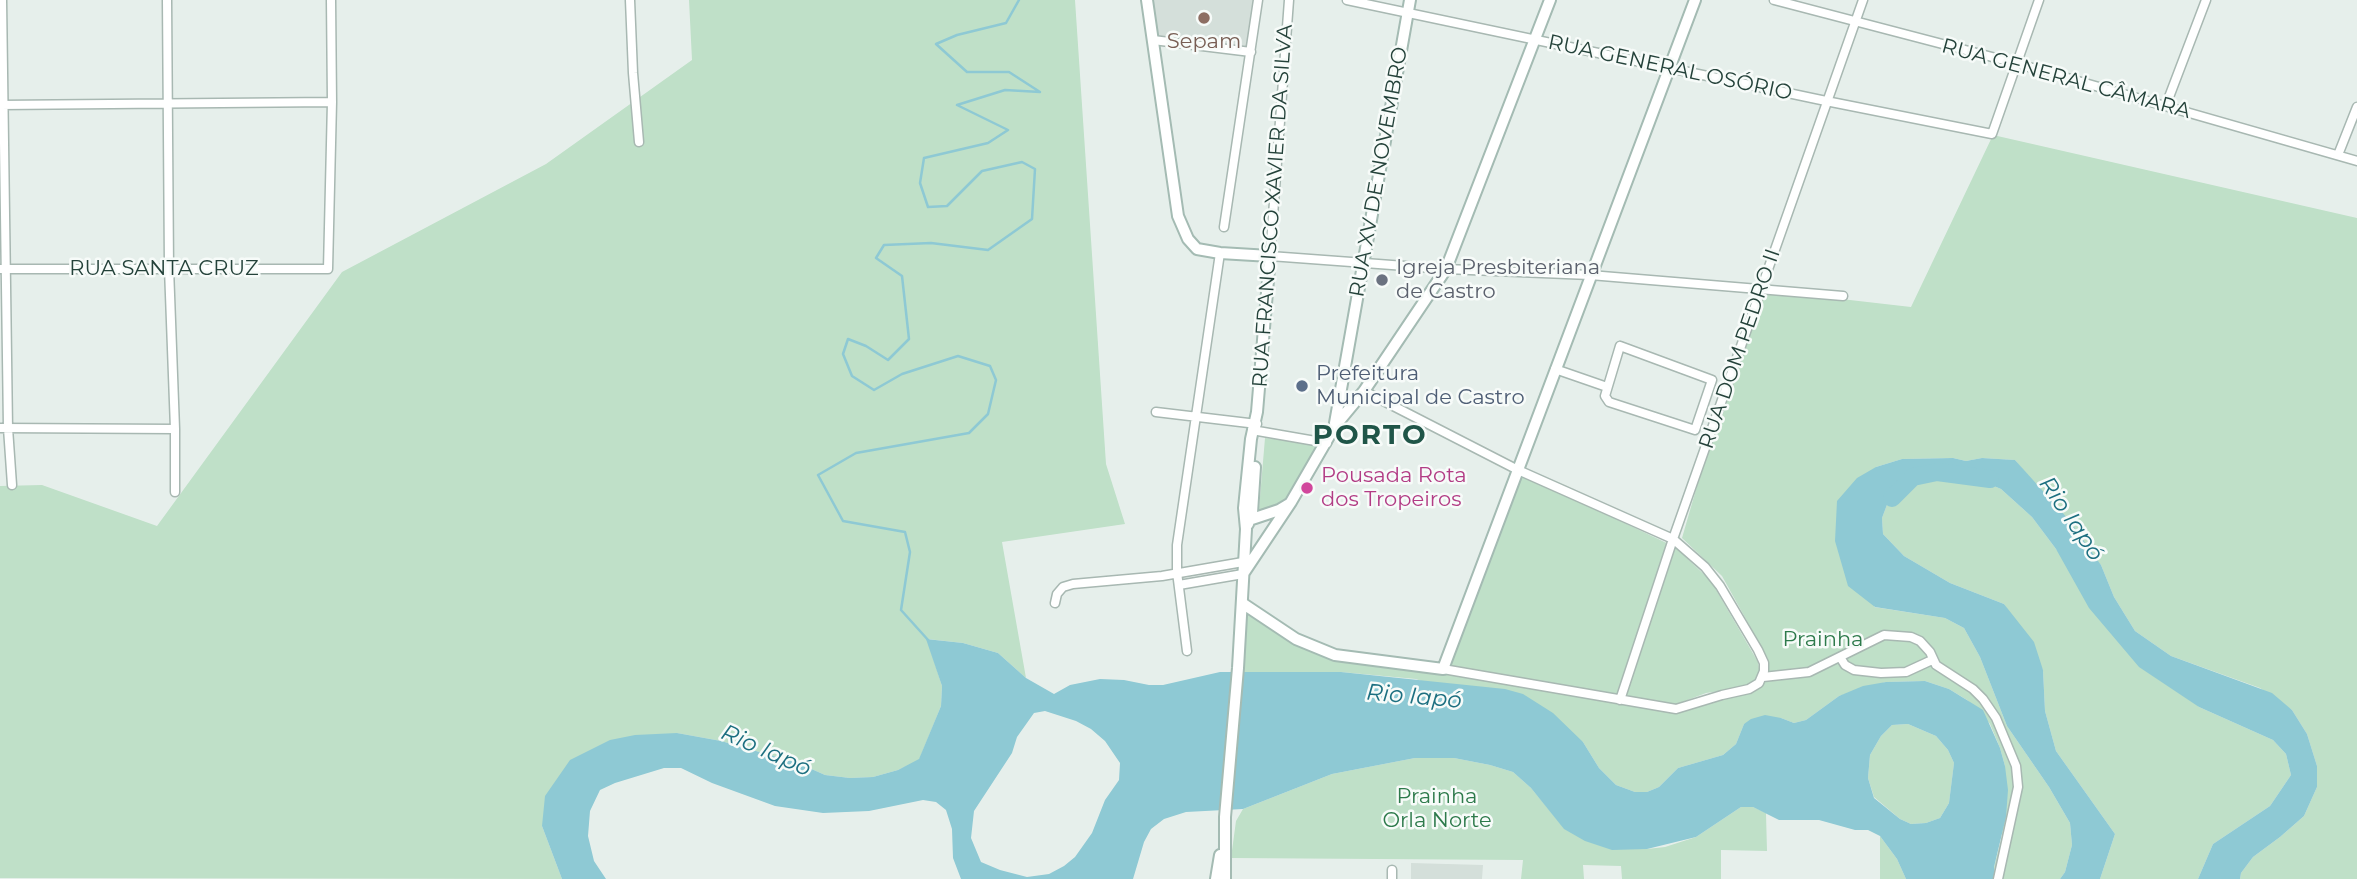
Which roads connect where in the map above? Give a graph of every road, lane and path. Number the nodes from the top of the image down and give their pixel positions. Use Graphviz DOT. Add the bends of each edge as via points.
graph roads {
  1 [pos="2,0"];
  2 [pos="167,0"];
  3 [pos="331,0"];
  4 [pos="630,0"];
  5 [pos="1147,0"];
  6 [pos="1258,0"];
  7 [pos="1289,0"];
  8 [pos="1348,0"];
  9 [pos="1410,0"];
  10 [pos="1550,0"];
  11 [pos="1695,0"];
  12 [pos="1774,0"];
  13 [pos="1863,0"];
  14 [pos="2039,0"];
  15 [pos="2206,0"];
  16 [pos="1408,13"];
  17 [pos="1855,23"];
  18 [pos="1153,40"];
  19 [pos="1535,40"];
  20 [pos="1251,52"];
  21 [pos="2015,63"];
  22 [pos="1669,67"];
  23 [pos="1826,101"];
  24 [pos="332,102"];
  25 [pos="169,103"];
  26 [pos="1,105"];
  27 [pos="2166,105"];
  28 [pos="2357,107"];
  29 [pos="639,142"];
  30 [pos="2338,155"];
  31 [pos="2357,161"];
  32 [pos="1224,227"];
  33 [pos="1220,253"];
  34 [pos="1270,256"];
  35 [pos="1362,263"];
  36 [pos="169,268"];
  37 [pos="4,269"];
  38 [pos="1446,269"];
  39 [pos="1590,275"];
  40 [pos="1761,288"];
  41 [pos="1843,296"];
  42 [pos="1555,369"];
  43 [pos="1607,387"];
  44 [pos="1341,390"];
  45 [pos="1364,391"];
  46 [pos="1339,403"];
  47 [pos="1350,407"];
  48 [pos="1156,412"];
  49 [pos="1197,415"];
  50 [pos="1256,424"];
  51 [pos="1335,426"];
  52 [pos="4,428"];
  53 [pos="176,429"];
  54 [pos="1326,443"];
  55 [pos="1518,470"];
  56 [pos="12,485"];
  57 [pos="175,492"];
  58 [pos="1291,502"];
  59 [pos="1246,526"];
  60 [pos="1673,539"];
  61 [pos="1264,542"];
  62 [pos="1243,562"];
  63 [pos="1177,572"];
  64 [pos="1242,574"];
  65 [pos="1179,585"];
  66 [pos="1055,603"];
  67 [pos="1242,603"];
  68 [pos="1187,651"];
  69 [pos="1840,657"];
  70 [pos="1932,660"];
  71 [pos="1443,669"];
  72 [pos="1763,677"];
  73 [pos="1620,700"];
  74 [pos="1224,839"];
  75 [pos="1216,879"];
  76 [pos="1225,879"];
  77 [pos="1998,879"];
  1 -- 26 [label="street"];
  2 -- 25 [label="street"];
  3 -- 24 [label="street"];
  4 -- 29 [label="street"];
  5 -- 18 [label="street"];
  6 -- 20 [label="street"];
  7 -- 34 [label="street, RUA FRANCISCO XAVIER DA SILVA"];
  8 -- 16 [label="street, RUA GENERAL OSÓRIO"];
  9 -- 16 [label="street, RUA XV DE NOVEMBRO"];
  10 -- 19 [label="street"];
  11 -- 22 [label="street"];
  12 -- 17 [label="street, RUA GENERAL CÂMARA"];
  13 -- 17 [label="street, RUA DOM PEDRO II"];
  14 -- 21 [label="street"];
  15 -- 27 [label="street"];
  16 -- 19 [label="street, RUA GENERAL OSÓRIO"];
  16 -- 35 [label="street, RUA XV DE NOVEMBRO"];
  17 -- 21 [label="street, RUA GENERAL CÂMARA"];
  17 -- 23 [label="street, RUA DOM PEDRO II"];
  18 -- 20 [label="street"];
  18 -- 33 [label="street" via="1178,216 1197,249"];
  19 -- 22 [label="street, RUA GENERAL OSÓRIO"];
  19 -- 38 [label="street"];
  20 -- 32 [label="street"];
  21 -- 23 [label="street, RUA GENERAL OSÓRIO" via="1992,134"];
  21 -- 27 [label="street, RUA GENERAL CÂMARA"];
  22 -- 23 [label="street, RUA GENERAL OSÓRIO"];
  22 -- 39 [label="street"];
  23 -- 40 [label="street, RUA DOM PEDRO II"];
  24 -- 25 [label="street"];
  24 -- 36 [label="street, RUA SANTA CRUZ" via="328,269"];
  25 -- 26 [label="street"];
  25 -- 36 [label="street"];
  26 -- 37 [label="street"];
  27 -- 30 [label="street, RUA GENERAL CÂMARA"];
  28 -- 30 [label="street"];
  30 -- 31 [label="street, RUA GENERAL CÂMARA"];
  33 -- 34 [label="street"];
  33 -- 49 [label="street"];
  34 -- 35 [label="street"];
  34 -- 50 [label="street, RUA FRANCISCO XAVIER DA SILVA"];
  35 -- 38 [label="street"];
  35 -- 44 [label="street, RUA XV DE NOVEMBRO"];
  36 -- 37 [label="street, RUA SANTA CRUZ"];
  36 -- 53 [label="street"];
  37 -- 52 [label="street"];
  38 -- 39 [label="street"];
  38 -- 45 [label="street"];
  39 -- 40 [label="street"];
  39 -- 42 [label="street"];
  40 -- 41 [label="street"];
  40 -- 60 [label="street, RUA DOM PEDRO II"];
  42 -- 43 [label="street"];
  42 -- 55 [label="street"];
  43 -- 43 [label="street" via="1620,345 1712,380 1695,430 1616,406 1605,396"];
  44 -- 45 [label="street"];
  44 -- 46 [label="street, RUA XV DE NOVEMBRO"];
  45 -- 47 [label="street"];
  45 -- 55 [label="street"];
  46 -- 47 [label="street"];
  46 -- 51 [label="street, RUA XV DE NOVEMBRO"];
  47 -- 51 [label="street"];
  48 -- 49 [label="street"];
  49 -- 50 [label="street"];
  49 -- 63 [label="street"];
  50 -- 54 [label="street"];
  50 -- 59 [label="street, RUA FRANCISCO XAVIER DA SILVA"];
  51 -- 54 [label="street"];
  52 -- 53 [label="street"];
  52 -- 56 [label="street"];
  53 -- 57 [label="street"];
  54 -- 58 [label="street"];
  55 -- 60 [label="street"];
  55 -- 71 [label="street"];
  58 -- 59 [label="street"];
  58 -- 61 [label="street"];
  59 -- 61 [label="street" via="1252,540"];
  59 -- 62 [label="street, RUA FRANCISCO XAVIER DA SILVA"];
  60 -- 72 [label="street" via="1714,578 1758,650 1764,663"];
  60 -- 73 [label="street, RUA DOM PEDRO II"];
  61 -- 64 [label="street"];
  62 -- 63 [label="street"];
  62 -- 64 [label="street, RUA FRANCISCO XAVIER DA SILVA"];
  63 -- 65 [label="street"];
  63 -- 66 [label="street" via="1073,584 1063,587"];
  64 -- 65 [label="street"];
  64 -- 67 [label="street, RUA FRANCISCO XAVIER DA SILVA"];
  65 -- 68 [label="street"];
  67 -- 71 [label="street" via="1296,639 1335,655"];
  67 -- 74 [label="street, RUA FRANCISCO XAVIER DA SILVA"];
  69 -- 70 [label="street" via="1854,670 1881,673 1906,672"];
  69 -- 70 [label="street" via="1876,638 1894,635 1920,641"];
  69 -- 72 [label="street" via="1809,672"];
  70 -- 77 [label="street" via="1983,699 2016,766 2018,787"];
  71 -- 73 [label="street"];
  72 -- 73 [label="street" via="1749,689 1676,709"];
  74 -- 75 [label="street"];
  74 -- 76 [label="street"];
}
